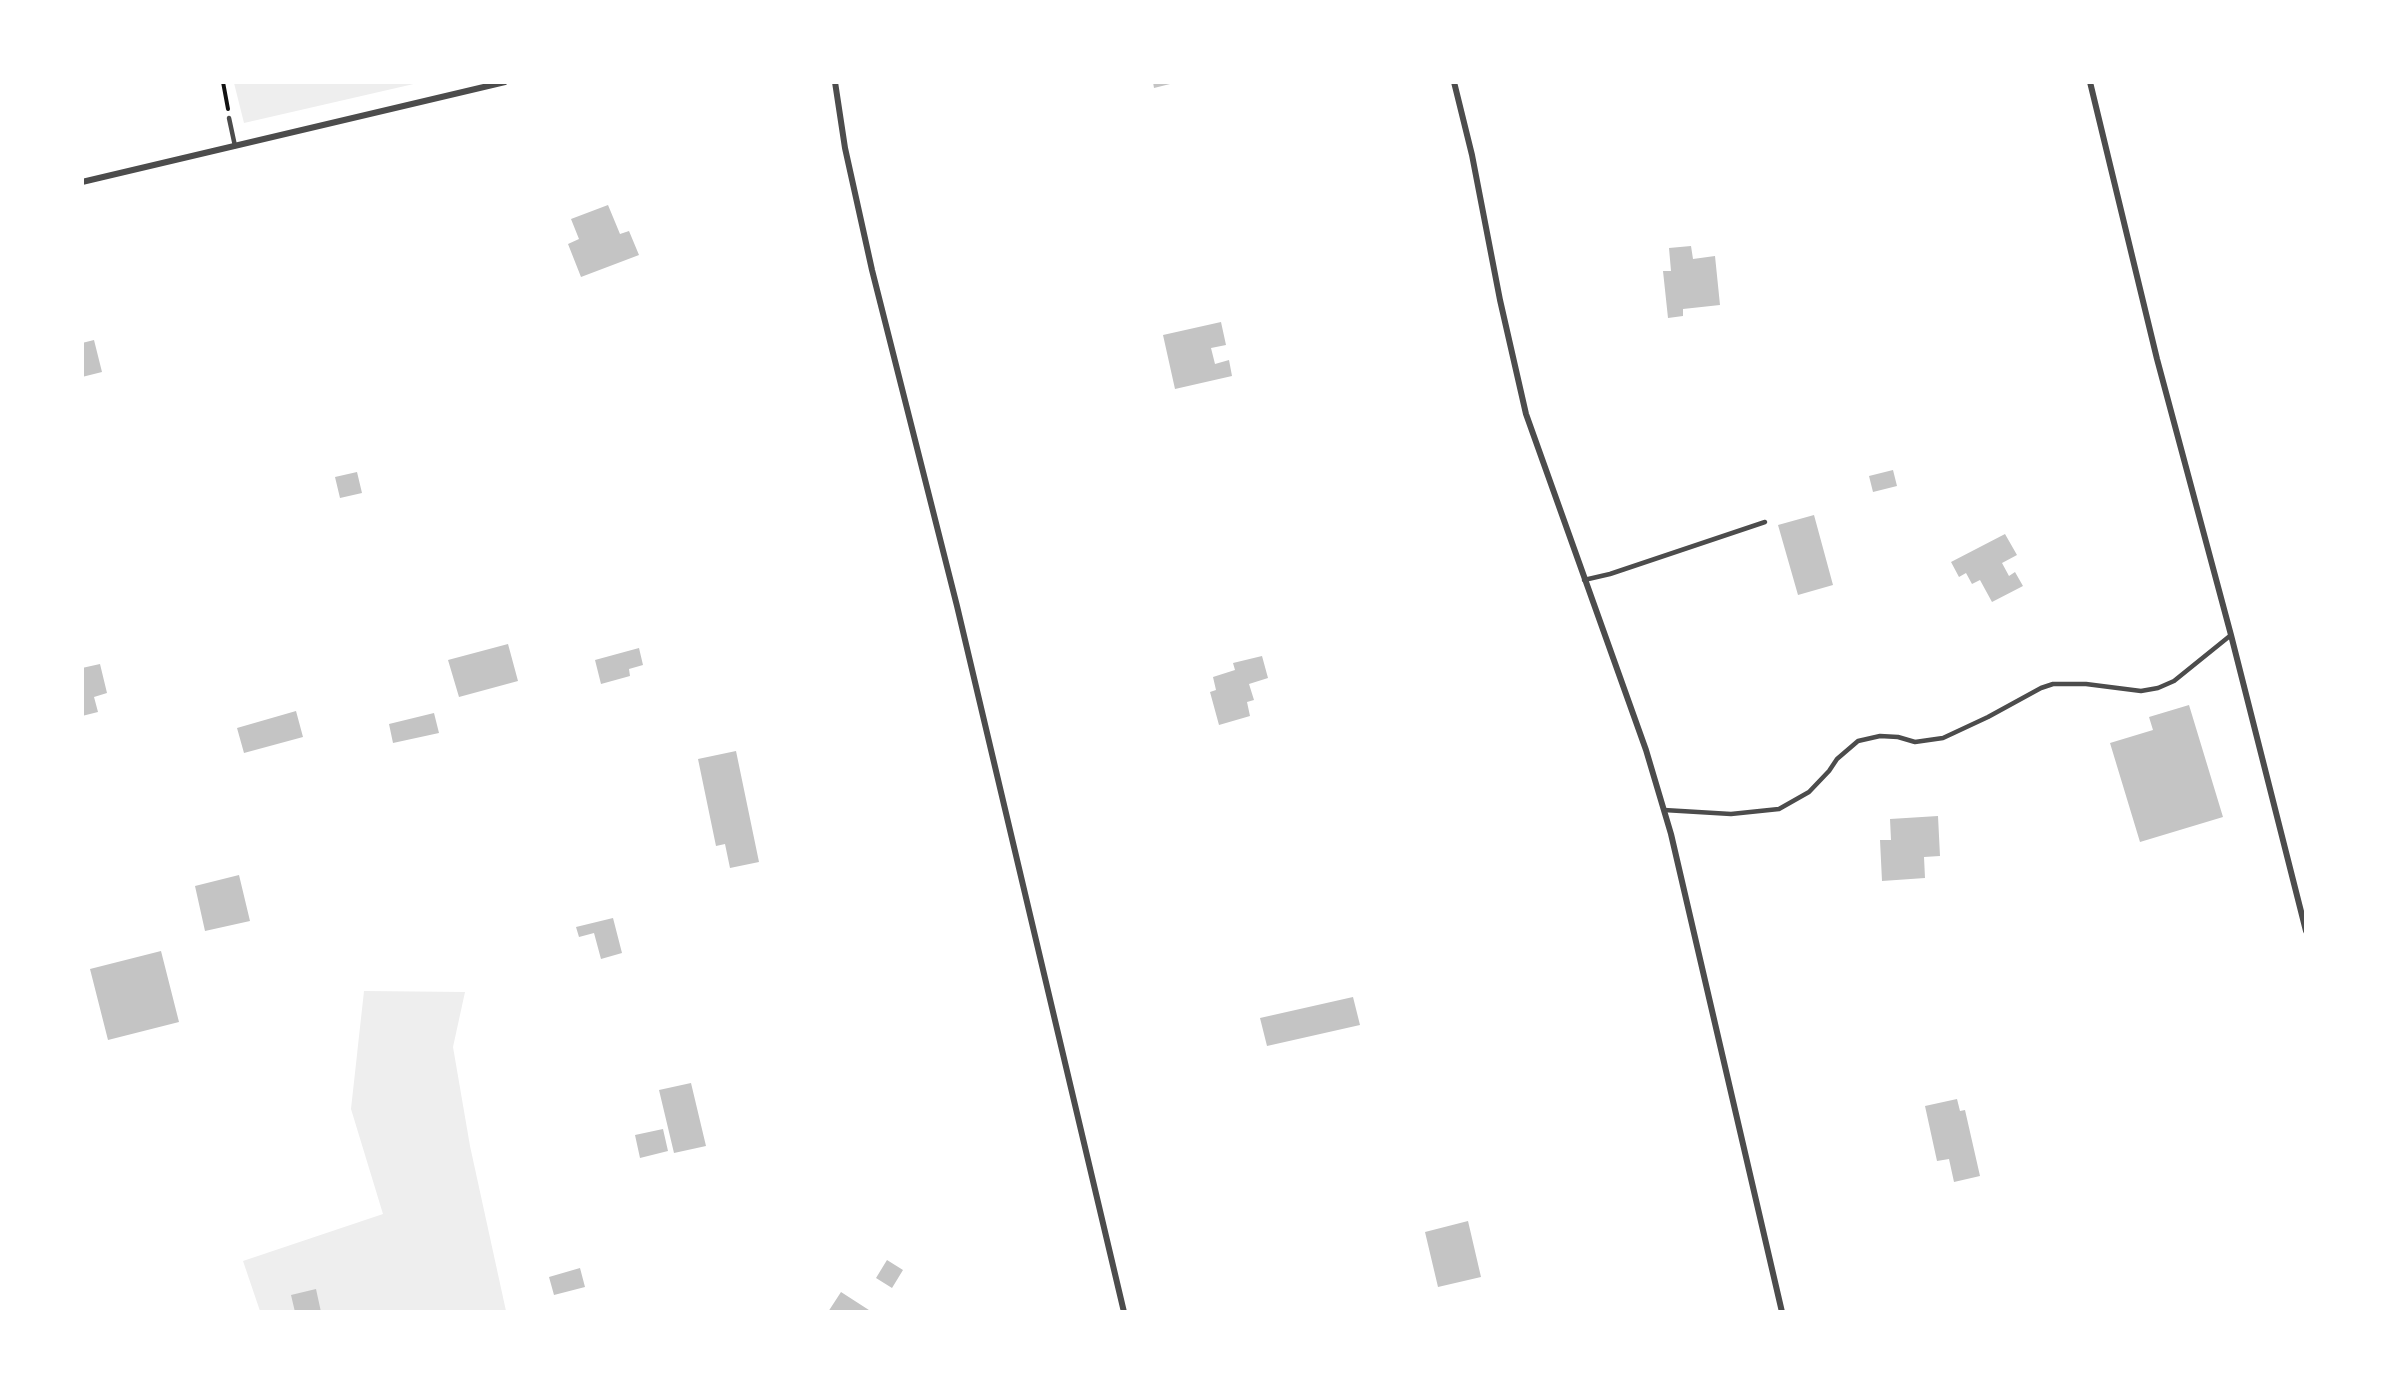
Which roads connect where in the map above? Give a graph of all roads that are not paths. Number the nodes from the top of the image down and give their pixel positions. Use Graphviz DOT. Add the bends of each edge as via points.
graph roads {
  1 [pos="505,82"];
  2 [pos="835,82"];
  3 [pos="1454,82"];
  4 [pos="2090,82"];
  5 [pos="229,118"];
  6 [pos="235,146"];
  7 [pos="82,182"];
  8 [pos="1765,522"];
  9 [pos="1584,580"];
  10 [pos="2230,635"];
  11 [pos="1664,810"];
  12 [pos="2306,932"];
  13 [pos="1124,1311"];
  14 [pos="1782,1311"];
  1 -- 6 [label="street"];
  2 -- 13 [label="street" via="872,270 957,606"];
  3 -- 9 [label="street" via="1526,414"];
  4 -- 10 [label="street" via="2157,359"];
  5 -- 6 [label="lane"];
  6 -- 7 [label="street"];
  8 -- 9 [label="lane"];
  9 -- 11 [label="street"];
  10 -- 11 [label="lane" via="2174,681 2158,688 2140,691 2054,684 1943,738 1914,742 1880,736 1858,741 1842,753 1809,792 1779,809 1731,814"];
  10 -- 12 [label="street"];
  11 -- 14 [label="street"];
}
